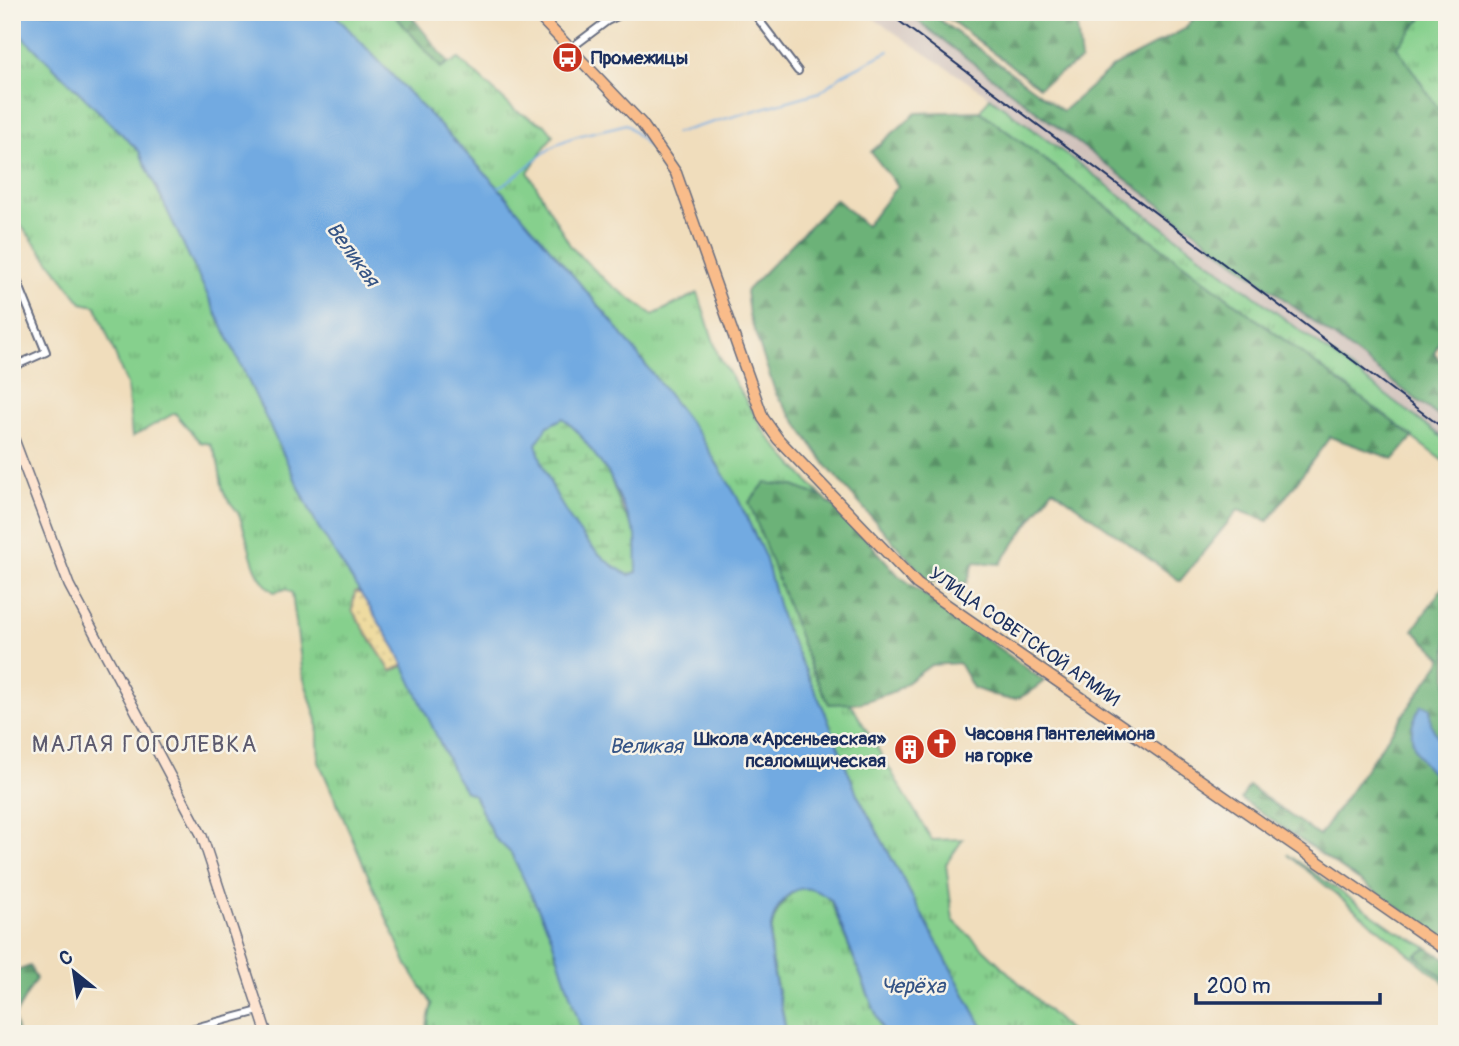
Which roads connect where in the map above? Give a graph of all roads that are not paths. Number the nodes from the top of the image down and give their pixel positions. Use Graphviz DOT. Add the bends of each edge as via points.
graph roads {
  1 [pos="534,12"];
  2 [pos="626,12"];
  3 [pos="753,12"];
  4 [pos="571,48"];
  5 [pos="798,71"];
  6 [pos="12,268"];
  7 [pos="12,367"];
  8 [pos="12,434"];
  9 [pos="1447,951"];
  10 [pos="259,1011"];
  11 [pos="172,1034"];
  12 [pos="267,1034"];
  1 -- 4 [label="main road, УЛИЦА СОВЕТСКОЙ АРМИИ"];
  2 -- 4 [label="street" via="607,20"];
  3 -- 5 [label="street"];
  4 -- 9 [label="main road, УЛИЦА СОВЕТСКОЙ АРМИИ" via="642,124 676,173 763,418 917,584"];
  6 -- 7 [label="street" via="46,352"];
  8 -- 10 [label="street" via="69,585 202,836"];
  10 -- 11 [label="street"];
  10 -- 12 [label="street"];
}
